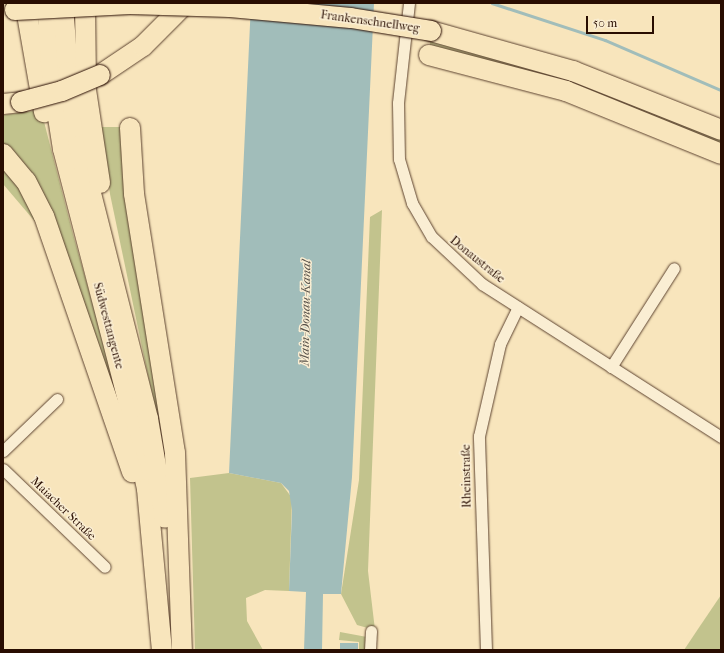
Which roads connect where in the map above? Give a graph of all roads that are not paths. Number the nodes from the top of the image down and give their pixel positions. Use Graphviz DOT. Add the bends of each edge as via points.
graph roads {
  1 [pos="47,3"];
  2 [pos="63,3"];
  3 [pos="85,3"];
  4 [pos="186,3"];
  5 [pos="247,3"];
  6 [pos="409,3"];
  7 [pos="14,8"];
  8 [pos="275,10"];
  9 [pos="429,55"];
  10 [pos="12,103"];
  11 [pos="130,128"];
  12 [pos="721,130"];
  13 [pos="3,154"];
  14 [pos="721,154"];
  15 [pos="86,244"];
  16 [pos="674,268"];
  17 [pos="518,308"];
  18 [pos="125,326"];
  19 [pos="611,367"];
  20 [pos="58,399"];
  21 [pos="721,437"];
  22 [pos="3,451"];
  23 [pos="3,469"];
  24 [pos="105,567"];
  25 [pos="158,576"];
  26 [pos="371,631"];
  27 [pos="162,650"];
  28 [pos="175,650"];
  29 [pos="182,650"];
  30 [pos="370,650"];
  31 [pos="486,650"];
  1 -- 15 [label="highway, Südwesttangente" via="56,109"];
  2 -- 18 [label="highway, Südwesttangente" via="68,72 79,146"];
  3 -- 18 [label="highway" via="86,90"];
  4 -- 10 [label="highway, bridge" via="143,46 100,75 62,91"];
  5 -- 8 [label="highway, bridge"];
  6 -- 17 [label="street, Donaustraße" via="397,124 405,183 421,220 446,253"];
  7 -- 8 [label="highway, Frankenschnellweg, bridge" via="130,4"];
  7 -- 15 [label="highway" via="65,193"];
  8 -- 12 [label="highway, Frankenschnellweg, bridge" via="431,31 574,71"];
  9 -- 14 [label="highway" via="566,91"];
  11 -- 29 [label="highway" via="134,194 175,453"];
  13 -- 25 [label="highway" via="35,194 56,246 127,454"];
  15 -- 25 [label="highway, Südwesttangente" via="137,437"];
  16 -- 19 [label="street"];
  17 -- 19 [label="street, Donaustraße"];
  17 -- 31 [label="street, Rheinstraße" via="500,344 485,400 480,436"];
  18 -- 28 [label="highway, Südwesttangente" via="161,488"];
  19 -- 21 [label="street, Donaustraße"];
  20 -- 22 [label="street"];
  23 -- 24 [label="street, Maiacher Straße"];
  25 -- 27 [label="highway, Südwesttangente"];
  26 -- 30 [label="street"];
}
